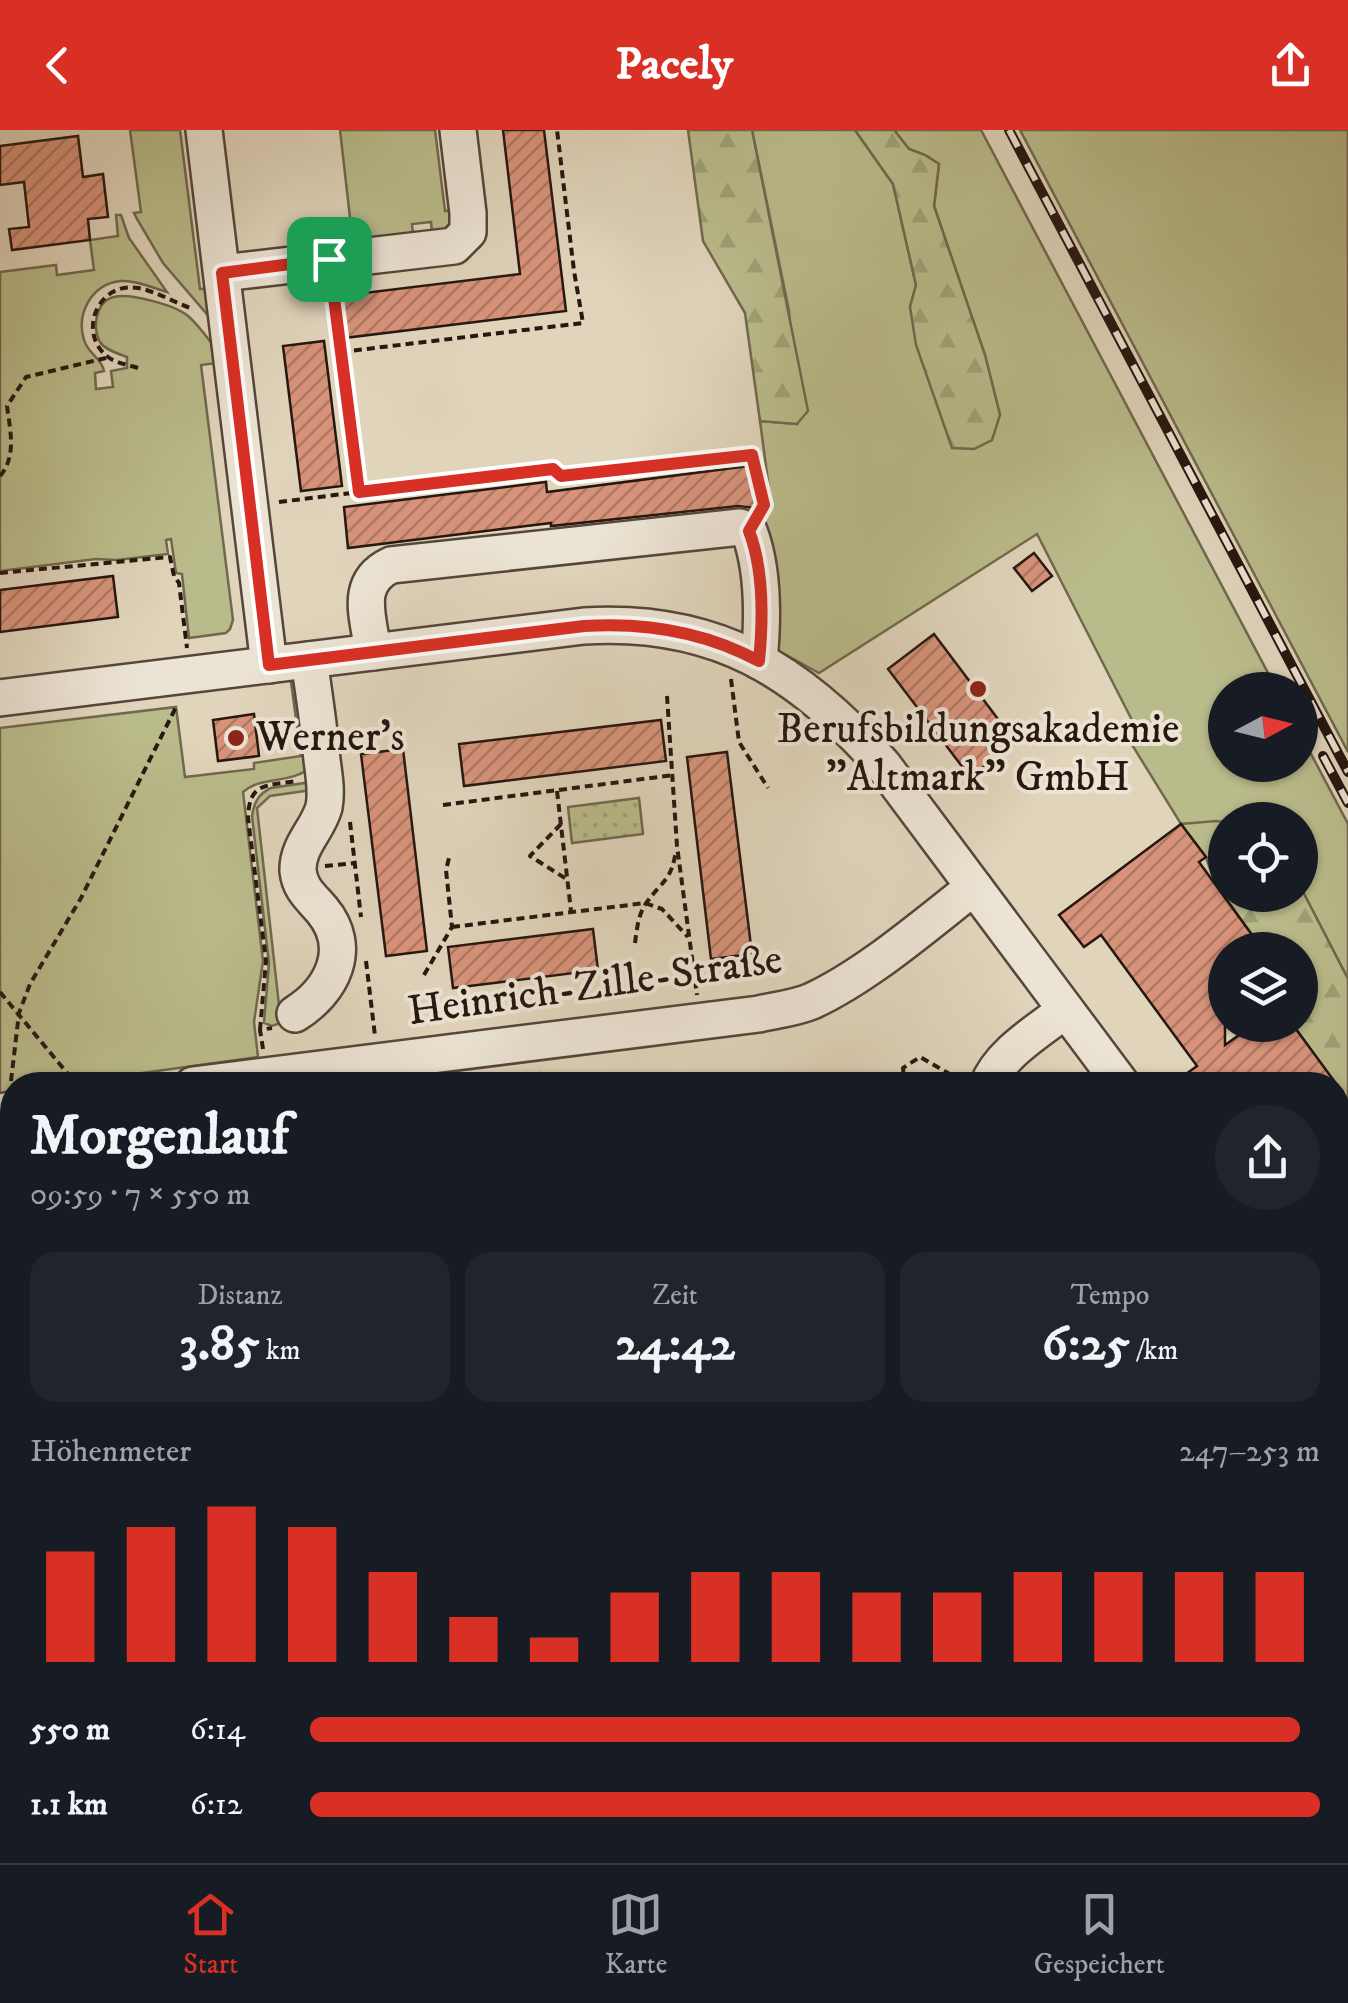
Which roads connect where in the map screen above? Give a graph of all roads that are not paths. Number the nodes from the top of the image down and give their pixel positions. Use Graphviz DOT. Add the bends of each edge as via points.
graph roads {
  1 [pos="204,130"];
  2 [pos="458,130"];
  3 [pos="222,273"];
  4 [pos="373,652"];
  5 [pos="309,660"];
  6 [pos="269,665"];
  7 [pos="745,670"];
  8 [pos="0,698"];
  9 [pos="974,886"];
  10 [pos="1064,1010"];
  11 [pos="295,1014"];
  12 [pos="397,1068"];
  13 [pos="332,1072"];
  14 [pos="993,1072"];
  15 [pos="1112,1072"];
  1 -- 3 [label="street"];
  2 -- 3 [label="street" via="468,232 454,246"];
  3 -- 6 [label="street"];
  4 -- 5 [label="street"];
  4 -- 7 [label="street" via="616,624 717,642"];
  4 -- 7 [label="street" via="366,592 390,565 727,527 749,531 754,544 762,615"];
  5 -- 6 [label="street"];
  5 -- 11 [label="street" via="324,808 300,852 298,876 331,924 336,957 323,993"];
  6 -- 8 [label="street"];
  7 -- 9 [label="street" via="809,692 857,735"];
  9 -- 10 [label="street"];
  9 -- 12 [label="street, Heinrich-Zille-Straße" via="810,1002"];
  10 -- 14 [label="street"];
  10 -- 15 [label="street"];
  12 -- 13 [label="street, Heinrich-Zille-Straße"];
}
